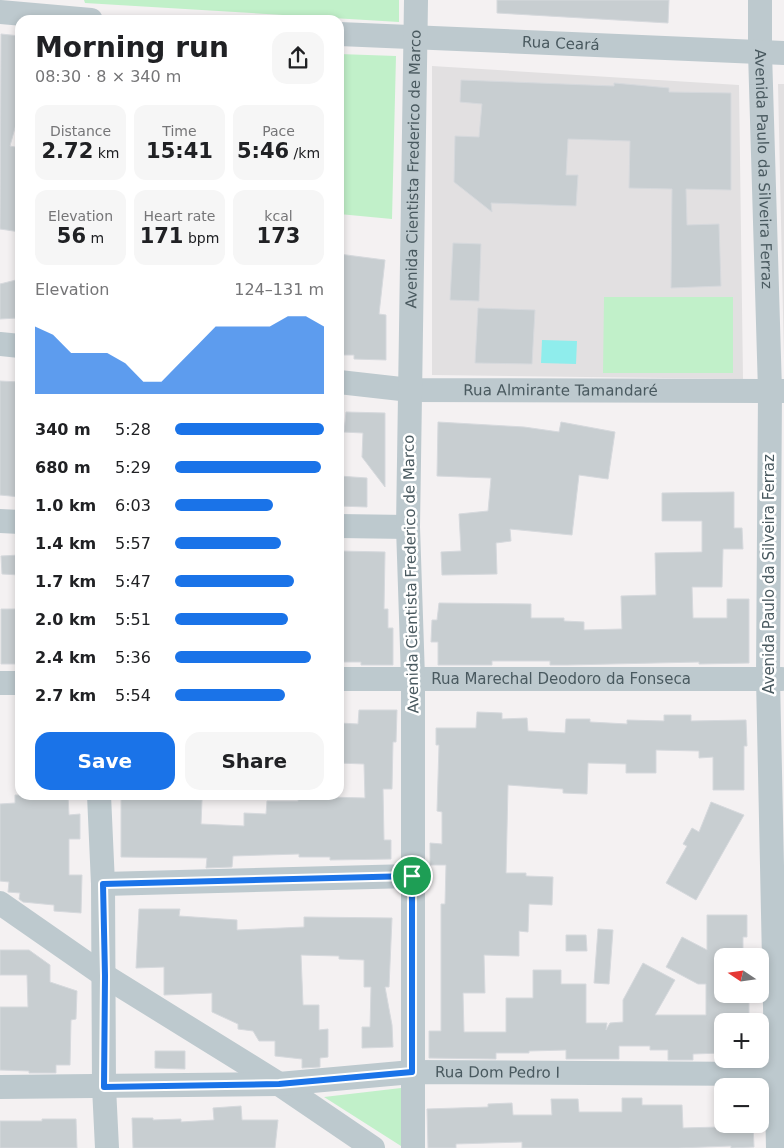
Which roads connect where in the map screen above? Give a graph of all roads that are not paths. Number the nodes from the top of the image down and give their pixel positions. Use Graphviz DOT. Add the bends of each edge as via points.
graph roads {
  1 [pos="416,0"];
  2 [pos="760,0"];
  3 [pos="0,12"];
  4 [pos="75,15"];
  5 [pos="344,34"];
  6 [pos="416,38"];
  7 [pos="760,52"];
  8 [pos="784,53"];
  9 [pos="0,344"];
  10 [pos="15,346"];
  11 [pos="344,383"];
  12 [pos="410,390"];
  13 [pos="777,391"];
  14 [pos="0,521"];
  15 [pos="15,522"];
  16 [pos="344,526"];
  17 [pos="408,527"];
  18 [pos="413,678"];
  19 [pos="344,679"];
  20 [pos="776,679"];
  21 [pos="0,683"];
  22 [pos="15,683"];
  23 [pos="99,800"];
  24 [pos="412,876"];
  25 [pos="103,884"];
  26 [pos="0,903"];
  27 [pos="105,976"];
  28 [pos="412,1072"];
  29 [pos="781,1074"];
  30 [pos="279,1084"];
  31 [pos="0,1087"];
  32 [pos="104,1087"];
  33 [pos="107,1148"];
  34 [pos="373,1148"];
  35 [pos="413,1148"];
  36 [pos="778,1148"];
  1 -- 6 [label="street, Avenida Cientista Frederico de Marco"];
  2 -- 7 [label="street, Avenida Paulo da Silveira Ferraz"];
  3 -- 4 [label="street"];
  5 -- 6 [label="street, Rua Ceará"];
  6 -- 7 [label="street, Rua Ceará"];
  6 -- 12 [label="street, Avenida Cientista Frederico de Marco"];
  7 -- 8 [label="street, Rua Ceará"];
  7 -- 13 [label="street, Avenida Paulo da Silveira Ferraz"];
  9 -- 10 [label="street"];
  11 -- 12 [label="street, Rua Almirante Tamandaré"];
  12 -- 13 [label="street, Rua Almirante Tamandaré"];
  12 -- 17 [label="street, Avenida Cientista Frederico de Marco"];
  13 -- 20 [label="street, Avenida Paulo da Silveira Ferraz"];
  14 -- 15 [label="street"];
  16 -- 17 [label="street"];
  17 -- 18 [label="street, Avenida Cientista Frederico de Marco"];
  18 -- 19 [label="street, Rua Marechal Deodoro da Fonseca"];
  18 -- 20 [label="street, Rua Marechal Deodoro da Fonseca"];
  18 -- 24 [label="street, Avenida Cientista Frederico de Marco"];
  20 -- 29 [label="street, Avenida Paulo da Silveira Ferraz"];
  21 -- 22 [label="street"];
  23 -- 25 [label="street"];
  24 -- 25 [label="street"];
  24 -- 28 [label="street, Avenida Cientista Frederico de Marco"];
  25 -- 27 [label="street"];
  26 -- 27 [label="street"];
  27 -- 30 [label="street"];
  27 -- 32 [label="street"];
  28 -- 29 [label="street, Rua Dom Pedro I"];
  28 -- 30 [label="street, Rua Dom Pedro I"];
  28 -- 35 [label="street, Avenida Cientista Frederico de Marco"];
  29 -- 36 [label="street, Avenida Paulo da Silveira Ferraz"];
  30 -- 32 [label="street, Rua Dom Pedro I"];
  30 -- 34 [label="street"];
  31 -- 32 [label="street, Rua Dom Pedro I"];
  32 -- 33 [label="street"];
}
